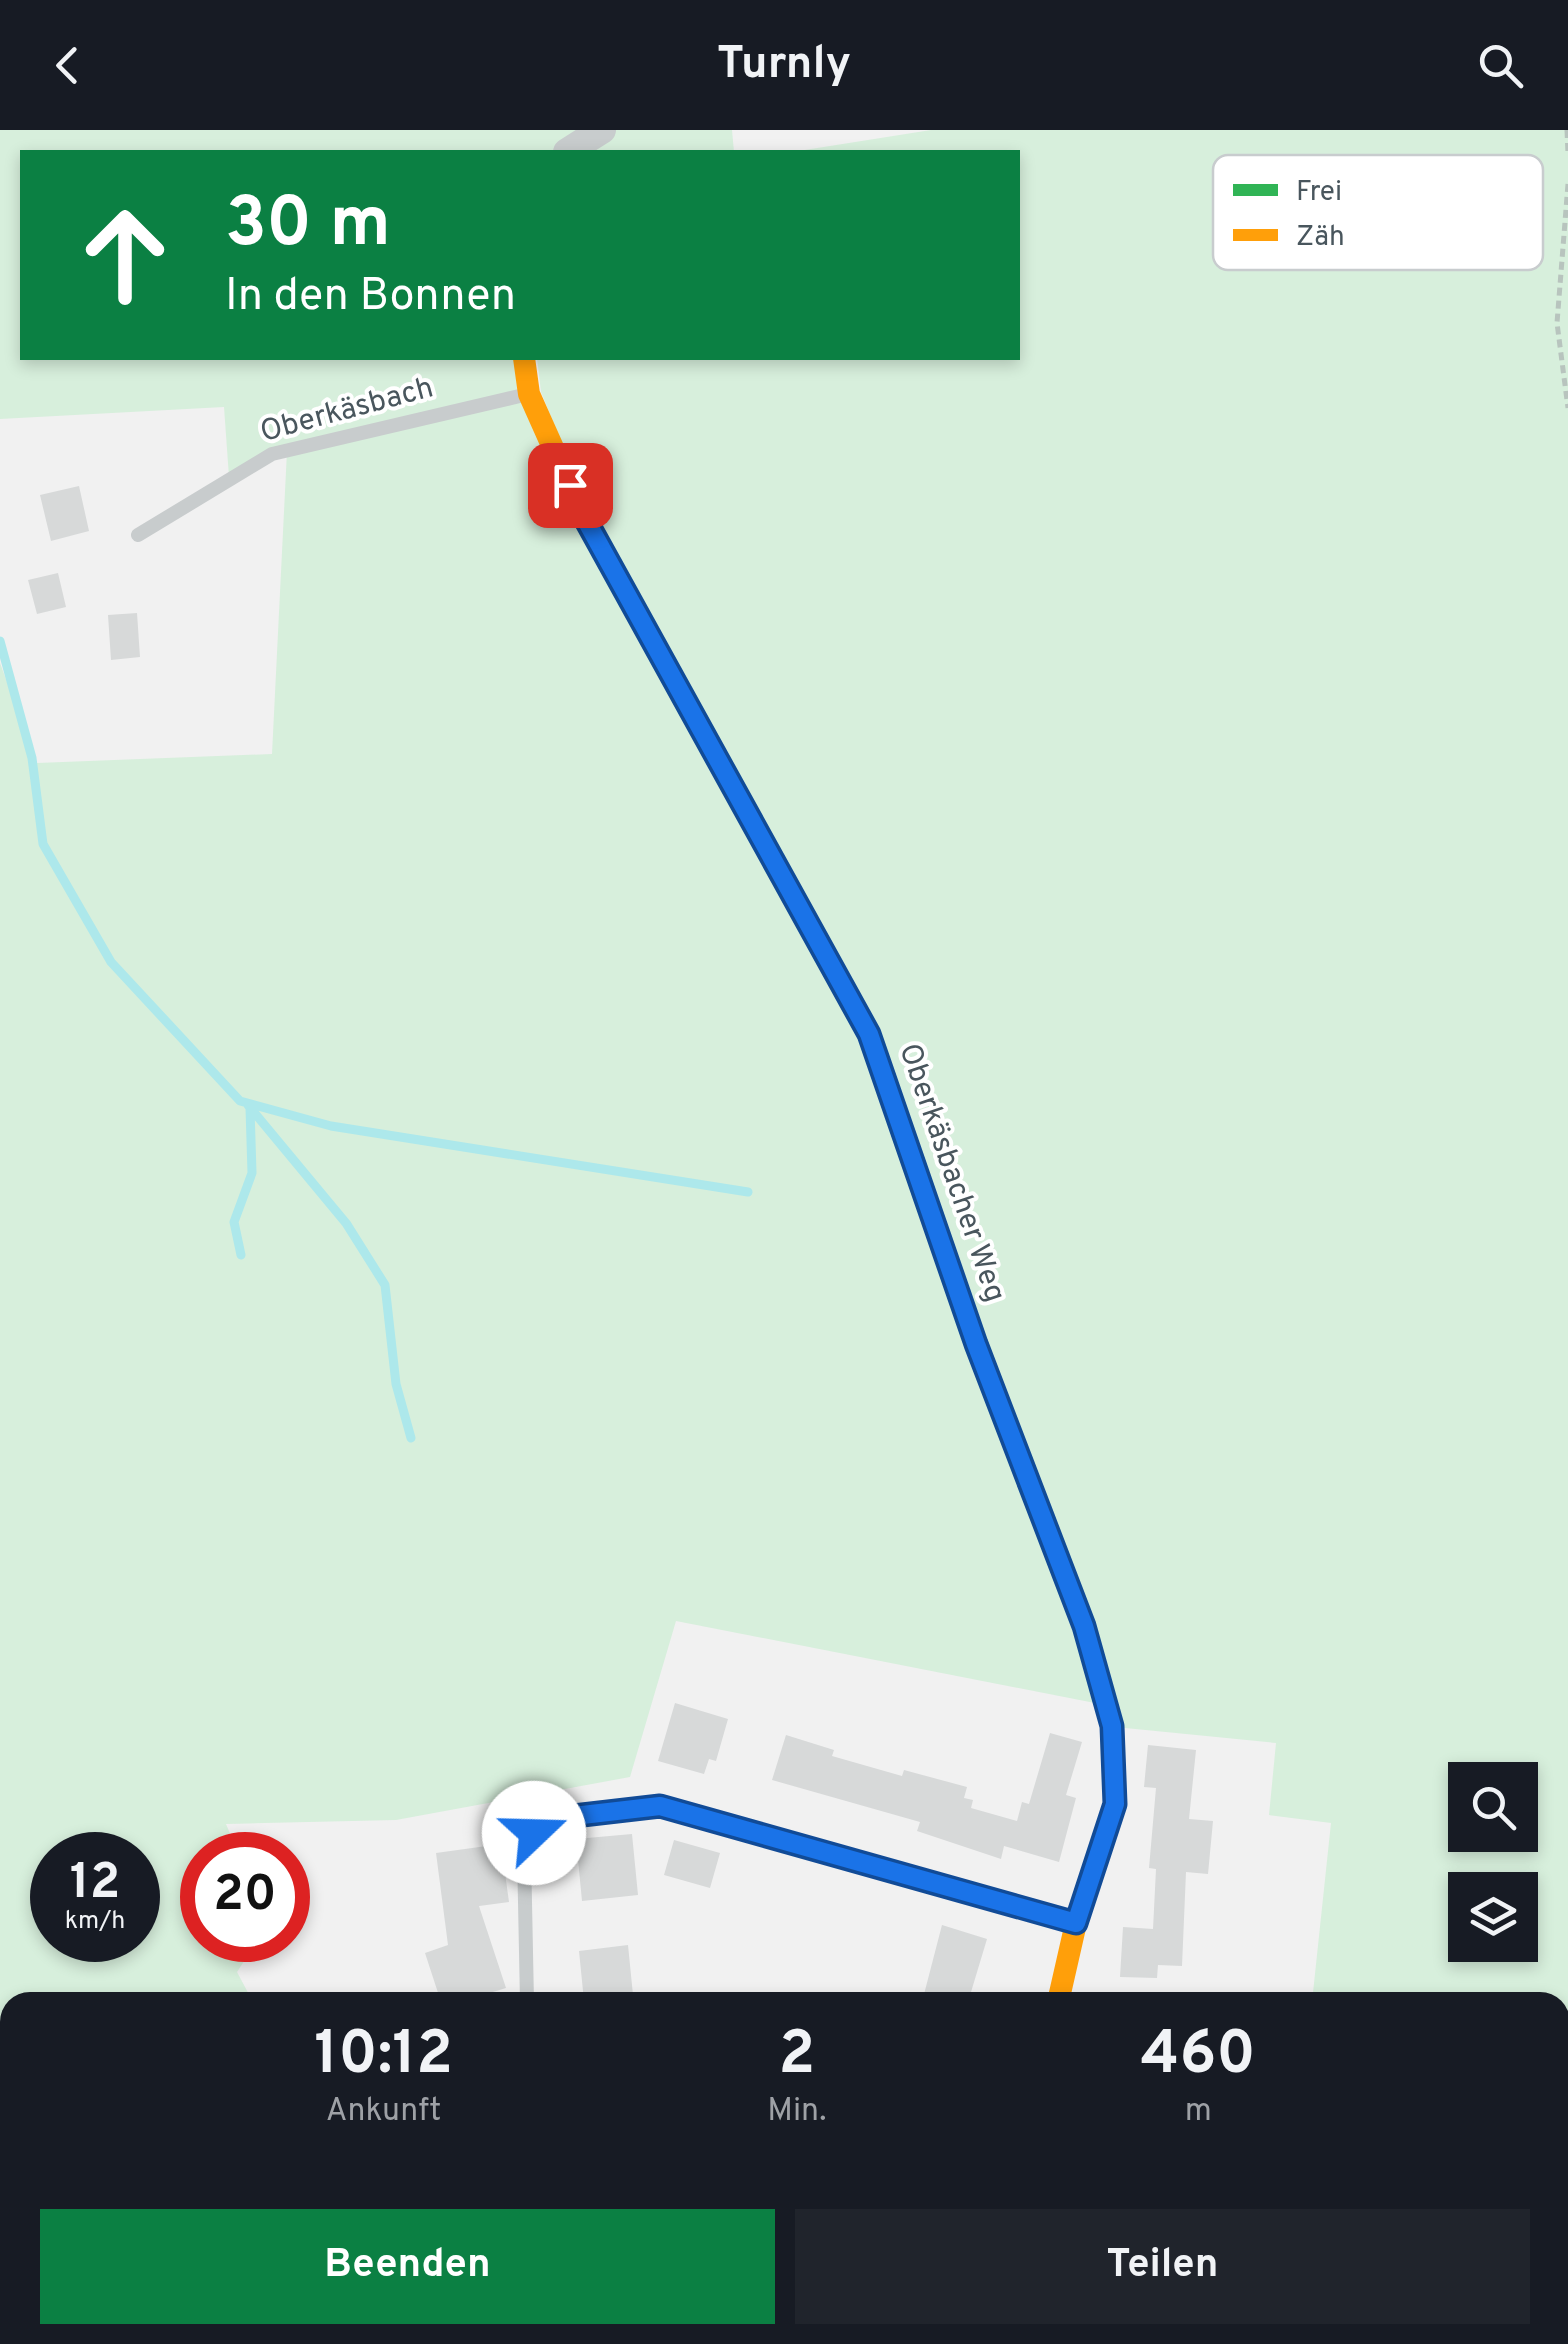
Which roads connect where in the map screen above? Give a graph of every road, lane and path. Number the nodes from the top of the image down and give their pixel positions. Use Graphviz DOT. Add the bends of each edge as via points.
graph roads {
  1 [pos="602,130"];
  2 [pos="1567,130"];
  3 [pos="570,150"];
  4 [pos="1568,154"];
  5 [pos="1568,184"];
  6 [pos="524,360"];
  7 [pos="529,394"];
  8 [pos="1568,408"];
  9 [pos="138,535"];
  10 [pos="660,1806"];
  11 [pos="1076,1923"];
  12 [pos="527,1992"];
  13 [pos="1060,1992"];
  1 -- 3 [label="street"];
  2 -- 4 [label="path"];
  5 -- 8 [label="path" via="1557,323"];
  6 -- 7 [label="street, Oberkäsbacher Weg"];
  7 -- 9 [label="lane, Oberkäsbach" via="272,454"];
  7 -- 11 [label="street, Oberkäsbacher Weg" via="583,515 869,1034 976,1344 1084,1626 1112,1726 1115,1804"];
  10 -- 11 [label="street"];
  10 -- 12 [label="lane" via="565,1817 534,1833 524,1852"];
  11 -- 13 [label="street, Oberkäsbacher Weg"];
}
